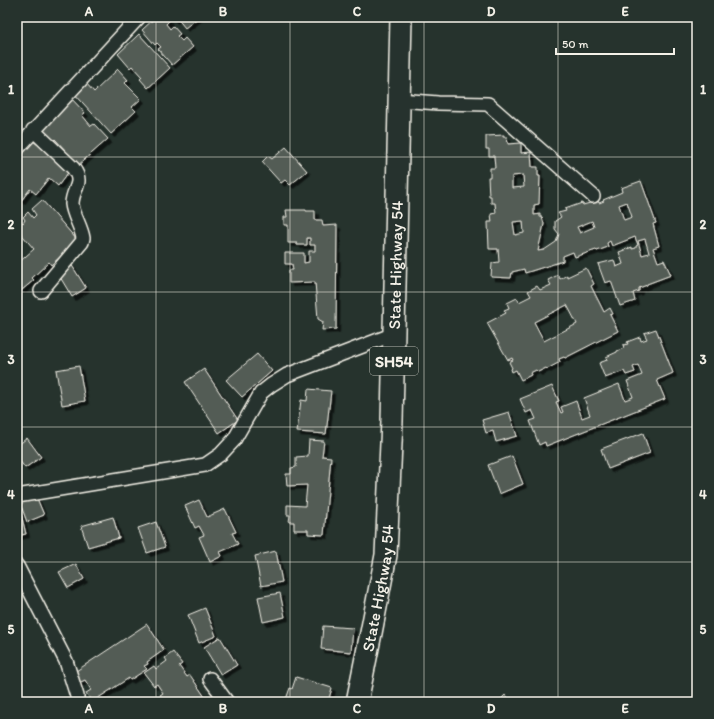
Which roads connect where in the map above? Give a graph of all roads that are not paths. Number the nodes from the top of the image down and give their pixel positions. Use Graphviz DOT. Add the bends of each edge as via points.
graph roads {
  1 [pos="139,17"];
  2 [pos="401,17"];
  3 [pos="399,100"];
  4 [pos="33,130"];
  5 [pos="17,149"];
  6 [pos="593,196"];
  7 [pos="41,291"];
  8 [pos="394,334"];
  9 [pos="17,496"];
  10 [pos="17,566"];
  11 [pos="210,679"];
  12 [pos="77,702"];
  13 [pos="227,702"];
  14 [pos="356,702"];
  1 -- 4 [label="street"];
  2 -- 3 [label="main road, State Highway 54 / SH54"];
  3 -- 6 [label="street" via="488,104"];
  3 -- 8 [label="main road, State Highway 54 / SH54"];
  4 -- 5 [label="street"];
  4 -- 7 [label="street" via="77,173 78,183 72,206 83,238"];
  8 -- 9 [label="street" via="287,375 271,385 261,393 234,440 221,454 205,465"];
  8 -- 14 [label="main road, State Highway 54 / SH54" via="386,555"];
  10 -- 12 [label="street" via="66,661"];
  11 -- 13 [label="street"];
}
